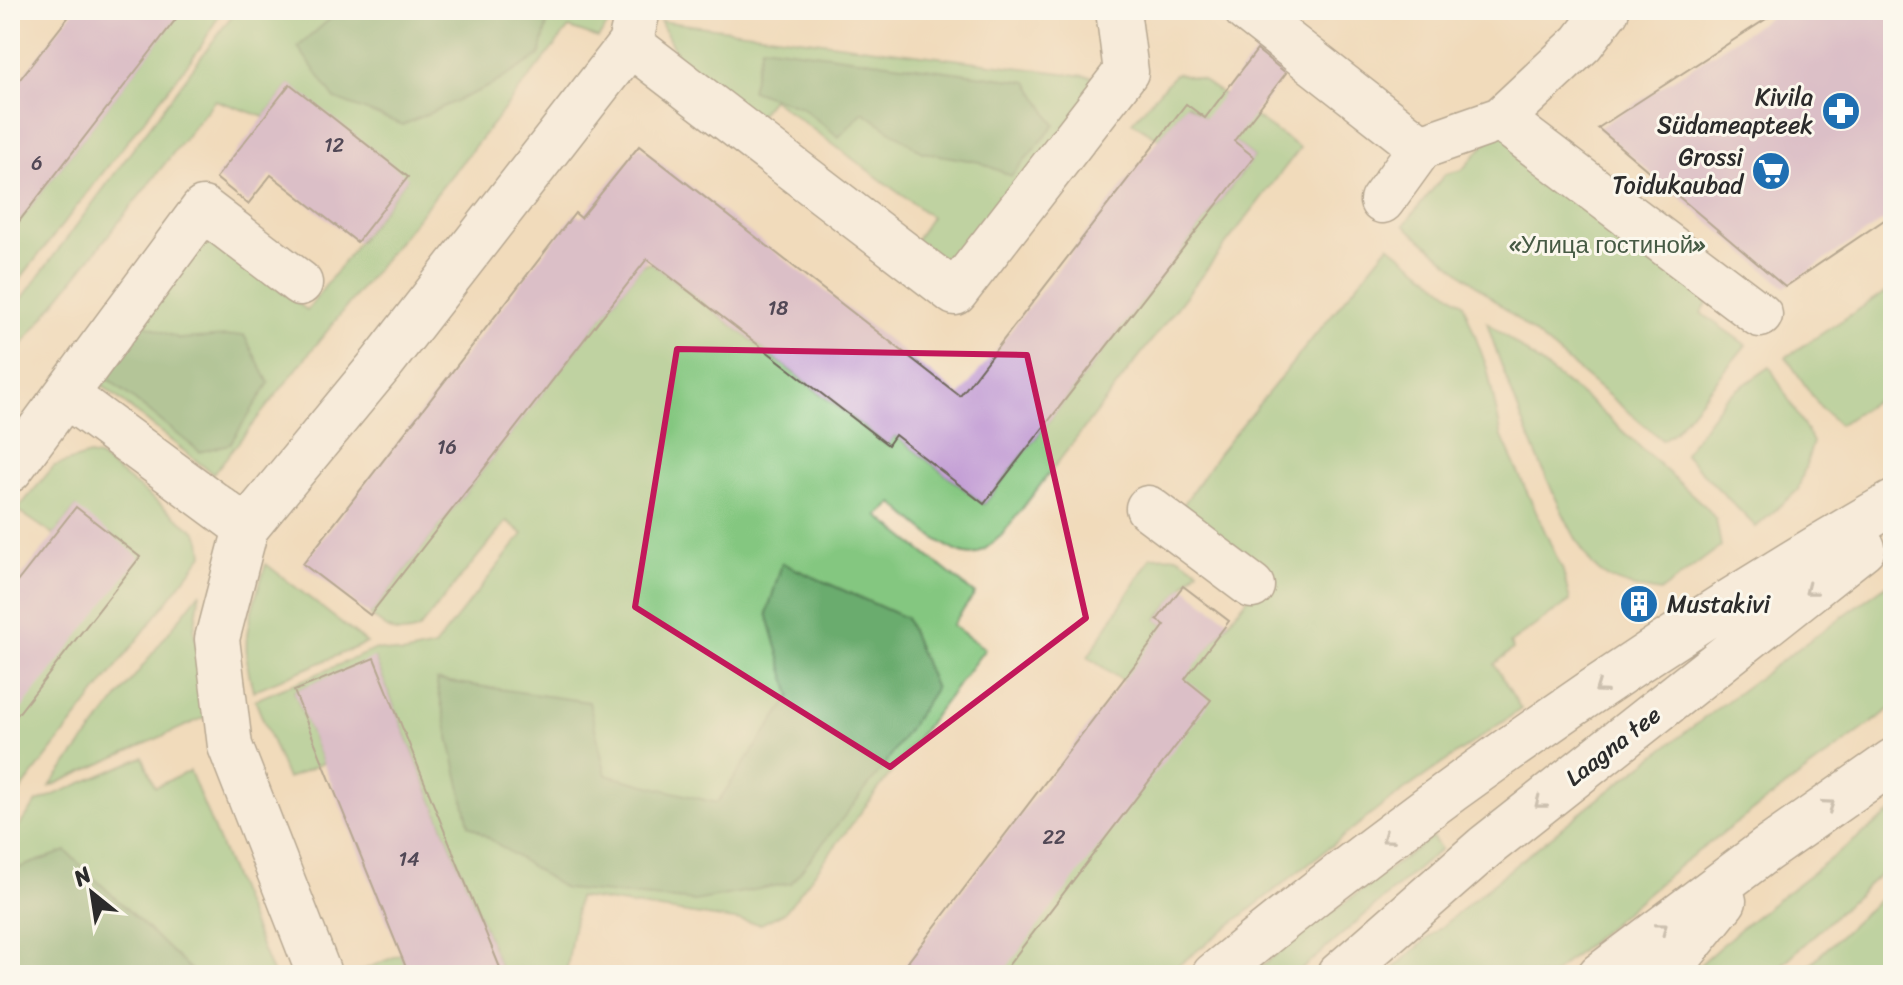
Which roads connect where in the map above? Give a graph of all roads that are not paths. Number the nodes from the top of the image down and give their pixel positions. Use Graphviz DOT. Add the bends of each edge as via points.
graph roads {
  1 [pos="1118,10"];
  2 [pos="1246,10"];
  3 [pos="1607,10"];
  4 [pos="634,27"];
  5 [pos="1501,119"];
  6 [pos="1421,147"];
  7 [pos="1382,201"];
  8 [pos="300,283"];
  9 [pos="1760,315"];
  10 [pos="66,395"];
  11 [pos="10,470"];
  12 [pos="1893,503"];
  13 [pos="1148,508"];
  14 [pos="1893,524"];
  15 [pos="246,528"];
  16 [pos="1252,586"];
  17 [pos="1893,761"];
  18 [pos="1766,850"];
  19 [pos="318,971"];
  20 [pos="1214,975"];
  21 [pos="1339,975"];
  22 [pos="1600,975"];
  23 [pos="1665,975"];
  1 -- 4 [label="main road" via="1126,72 955,293"];
  2 -- 6 [label="main road"];
  3 -- 5 [label="main road" via="1582,43"];
  4 -- 15 [label="main road" via="382,363"];
  5 -- 6 [label="main road"];
  5 -- 9 [label="main road"];
  6 -- 7 [label="main road"];
  8 -- 10 [label="main road" via="203,209"];
  10 -- 11 [label="main road"];
  10 -- 15 [label="main road"];
  12 -- 20 [label="main road, one-way" via="1664,643 1456,787 1327,882"];
  13 -- 16 [label="main road"];
  14 -- 21 [label="main road, Laagna tee, one-way" via="1485,847"];
  15 -- 19 [label="main road" via="217,639 230,746"];
  18 -- 17 [label="main road, one-way"];
  22 -- 18 [label="main road, one-way"];
  18 -- 23 [label="main road"];
}
